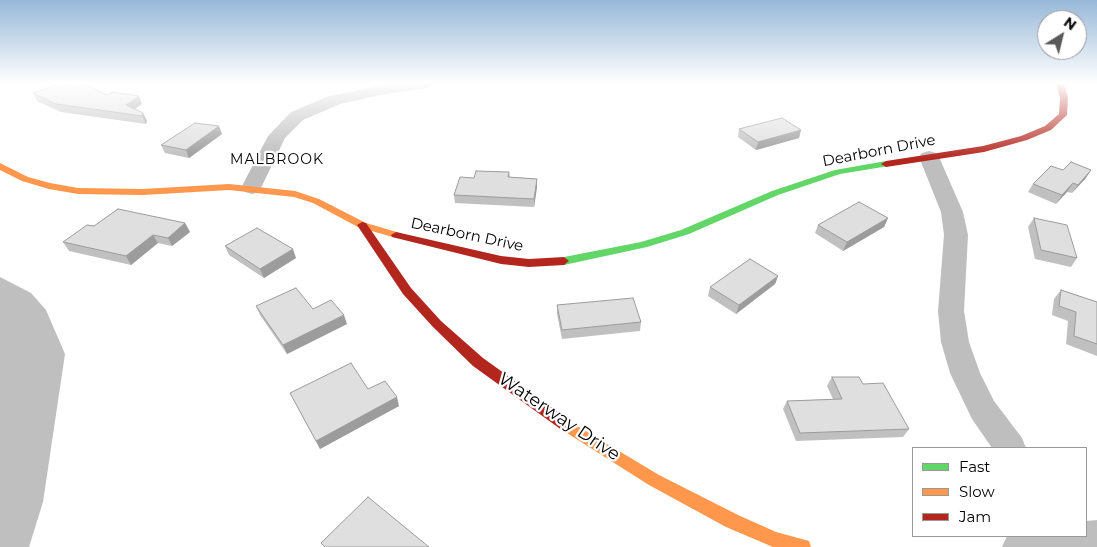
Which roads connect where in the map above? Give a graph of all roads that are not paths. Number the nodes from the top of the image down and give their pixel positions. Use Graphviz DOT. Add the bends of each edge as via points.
graph roads {
  1 [pos="312,109"];
  2 [pos="1063,109"];
  3 [pos="929,157"];
  4 [pos="0,166"];
  5 [pos="252,188"];
  6 [pos="362,224"];
  7 [pos="1009,447"];
  8 [pos="1087,524"];
  9 [pos="1097,533"];
  10 [pos="1097,538"];
  11 [pos="803,547"];
  12 [pos="1021,547"];
  1 -- 5 [label="street" via="297,116 277,136"];
  2 -- 3 [label="street, Dearborn Drive" via="1057,122 1048,128 1011,142"];
  3 -- 6 [label="street, Dearborn Drive" via="838,172 775,193 676,235 611,253 556,263 484,257 411,240"];
  3 -- 7 [label="street" via="952,212 956,235 951,311 955,342 965,373 983,410"];
  4 -- 5 [label="street, Dearborn Drive" via="25,179 78,191"];
  5 -- 6 [label="street, Dearborn Drive" via="302,196"];
  6 -- 11 [label="street, Waterway Drive" via="408,292 437,324 478,362 550,415 654,480 732,521 776,540"];
  8 -- 9 [label="street"];
  10 -- 12 [label="street"];
}
